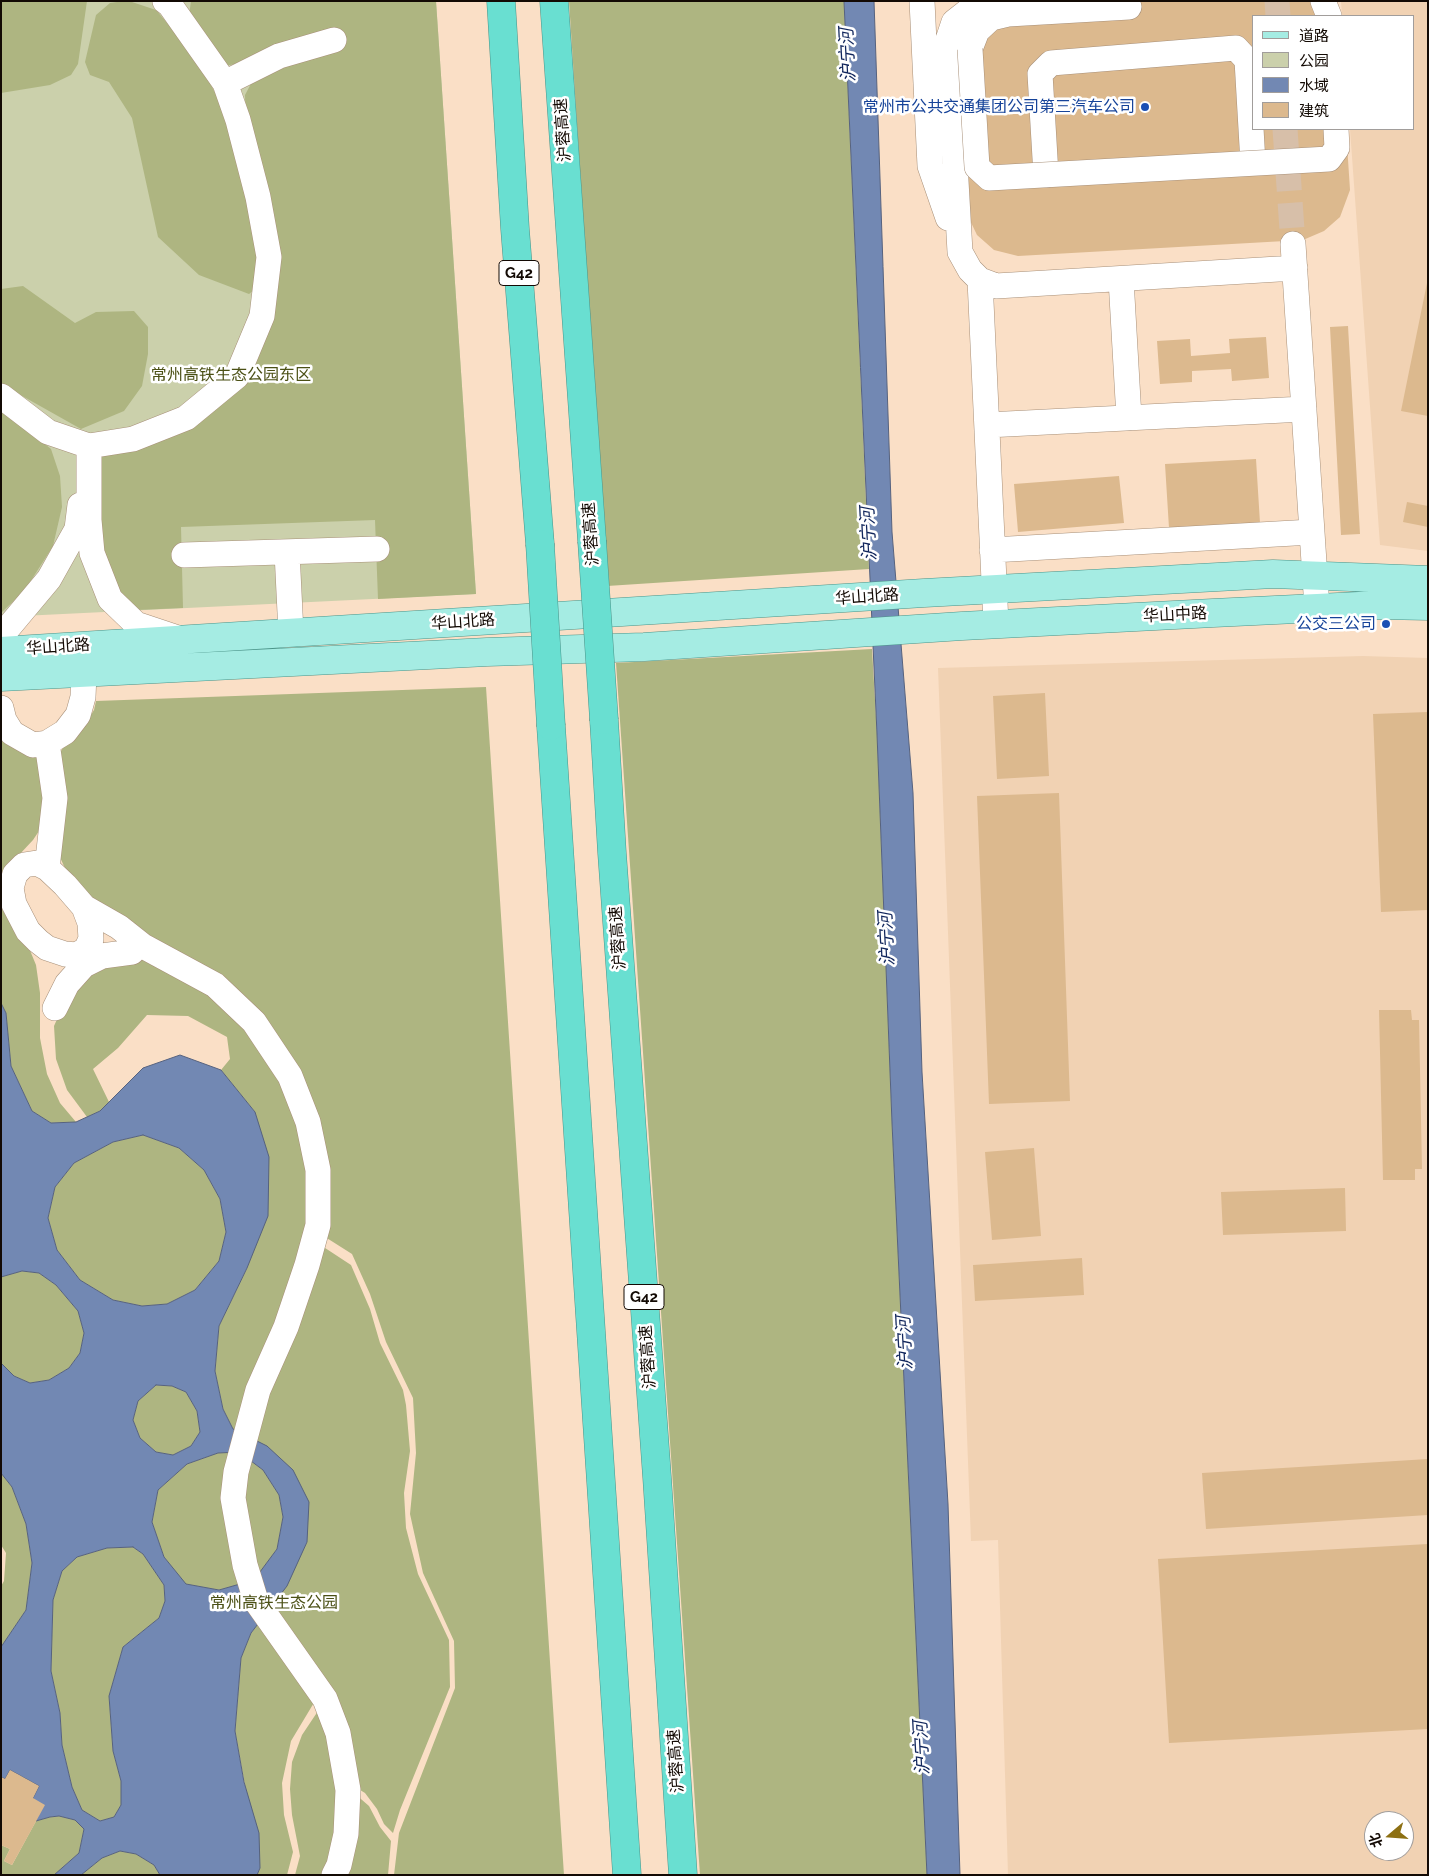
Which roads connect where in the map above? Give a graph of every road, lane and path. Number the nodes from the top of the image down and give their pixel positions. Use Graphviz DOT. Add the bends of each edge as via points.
graph roads {
  1 [pos="501,1"];
  2 [pos="554,1"];
  3 [pos="922,1"];
  4 [pos="1001,1"];
  5 [pos="1323,1"];
  6 [pos="169,3"];
  7 [pos="1129,7"];
  8 [pos="1328,15"];
  9 [pos="334,40"];
  10 [pos="225,83"];
  11 [pos="1336,130"];
  12 [pos="1253,163"];
  13 [pos="1046,175"];
  14 [pos="960,252"];
  15 [pos="1121,278"];
  16 [pos="980,280"];
  17 [pos="1,396"];
  18 [pos="1304,409"];
  19 [pos="1129,418"];
  20 [pos="987,425"];
  21 [pos="89,446"];
  22 [pos="1312,532"];
  23 [pos="377,549"];
  24 [pos="992,550"];
  25 [pos="287,552"];
  26 [pos="184,555"];
  27 [pos="1315,576"];
  28 [pos="1428,580"];
  29 [pos="994,590"];
  30 [pos="1428,606"];
  31 [pos="1318,608"];
  32 [pos="996,624"];
  33 [pos="922,629"];
  34 [pos="1,631"];
  35 [pos="291,633"];
  36 [pos="182,640"];
  37 [pos="1,651"];
  38 [pos="84,674"];
  39 [pos="1,677"];
  40 [pos="1,708"];
  41 [pos="6,733"];
  42 [pos="47,743"];
  43 [pos="48,868"];
  44 [pos="6,887"];
  45 [pos="84,907"];
  46 [pos="47,948"];
  47 [pos="85,953"];
  48 [pos="162,956"];
  49 [pos="334,1875"];
  50 [pos="627,1875"];
  51 [pos="683,1875"];
  1 -- 50 [label="highway, G42, bridge"];
  2 -- 51 [label="highway, 沪蓉高速 / G42, bridge"];
  3 -- 14 [label="lane" via="930,166"];
  4 -- 14 [label="lane" via="972,8 954,22 948,40"];
  5 -- 8 [label="lane"];
  6 -- 10 [label="lane"];
  7 -- 13 [label="lane, bridge" via="1008,14 991,18 977,31 970,49 977,167 989,178"];
  9 -- 10 [label="lane" via="279,56"];
  10 -- 21 [label="lane" via="258,197 269,257 262,316 237,376 186,418 133,439"];
  11 -- 12 [label="lane, bridge" via="1338,148 1329,159"];
  12 -- 13 [label="lane, bridge"];
  12 -- 13 [label="lane" via="1247,60 1236,48 1051,63 1040,74"];
  14 -- 16 [label="lane"];
  15 -- 16 [label="lane" via="996,286"];
  15 -- 18 [label="lane" via="1294,256"];
  15 -- 19 [label="lane"];
  16 -- 20 [label="lane"];
  17 -- 21 [label="lane" via="48,432"];
  18 -- 19 [label="lane"];
  18 -- 22 [label="lane"];
  19 -- 20 [label="lane"];
  20 -- 24 [label="lane"];
  21 -- 34 [label="lane" via="77,529 49,579 8,628"];
  21 -- 36 [label="lane" via="92,553 110,599 136,624"];
  22 -- 24 [label="lane"];
  22 -- 27 [label="lane"];
  23 -- 25 [label="lane"];
  24 -- 29 [label="lane"];
  25 -- 26 [label="lane"];
  25 -- 35 [label="lane"];
  27 -- 28 [label="main road"];
  27 -- 29 [label="main road" via="1273,574"];
  27 -- 31 [label="lane"];
  29 -- 32 [label="lane"];
  29 -- 35 [label="main road, 华山北路"];
  30 -- 31 [label="main road, 华山中路"];
  31 -- 32 [label="main road, 华山中路"];
  32 -- 33 [label="main road, 华山中路"];
  33 -- 38 [label="main road, 华山北路" via="644,647 488,652"];
  35 -- 36 [label="main road, 华山北路"];
  36 -- 37 [label="main road, 华山北路"];
  38 -- 39 [label="main road, 华山北路"];
  38 -- 42 [label="lane" via="78,715 65,732"];
  40 -- 41 [label="lane"];
  41 -- 42 [label="lane" via="33,744"];
  42 -- 43 [label="lane" via="55,798"];
  43 -- 44 [label="lane" via="37,863 24,865"];
  43 -- 45 [label="lane"];
  44 -- 46 [label="lane" via="28,931"];
  45 -- 47 [label="lane" via="90,924"];
  45 -- 48 [label="lane"];
  46 -- 47 [label="lane" via="65,954"];
  46 -- 47 [label="lane" via="53,974 55,1008"];
  47 -- 48 [label="lane" via="123,951"];
  48 -- 49 [label="lane" via="215,986 254,1022 290,1076 308,1122 318,1170 318,1225 286,1327 258,1390 236,1472 234,1498 245,1565 256,1600 325,1699 338,1733 348,1790 346,1834"];
}
